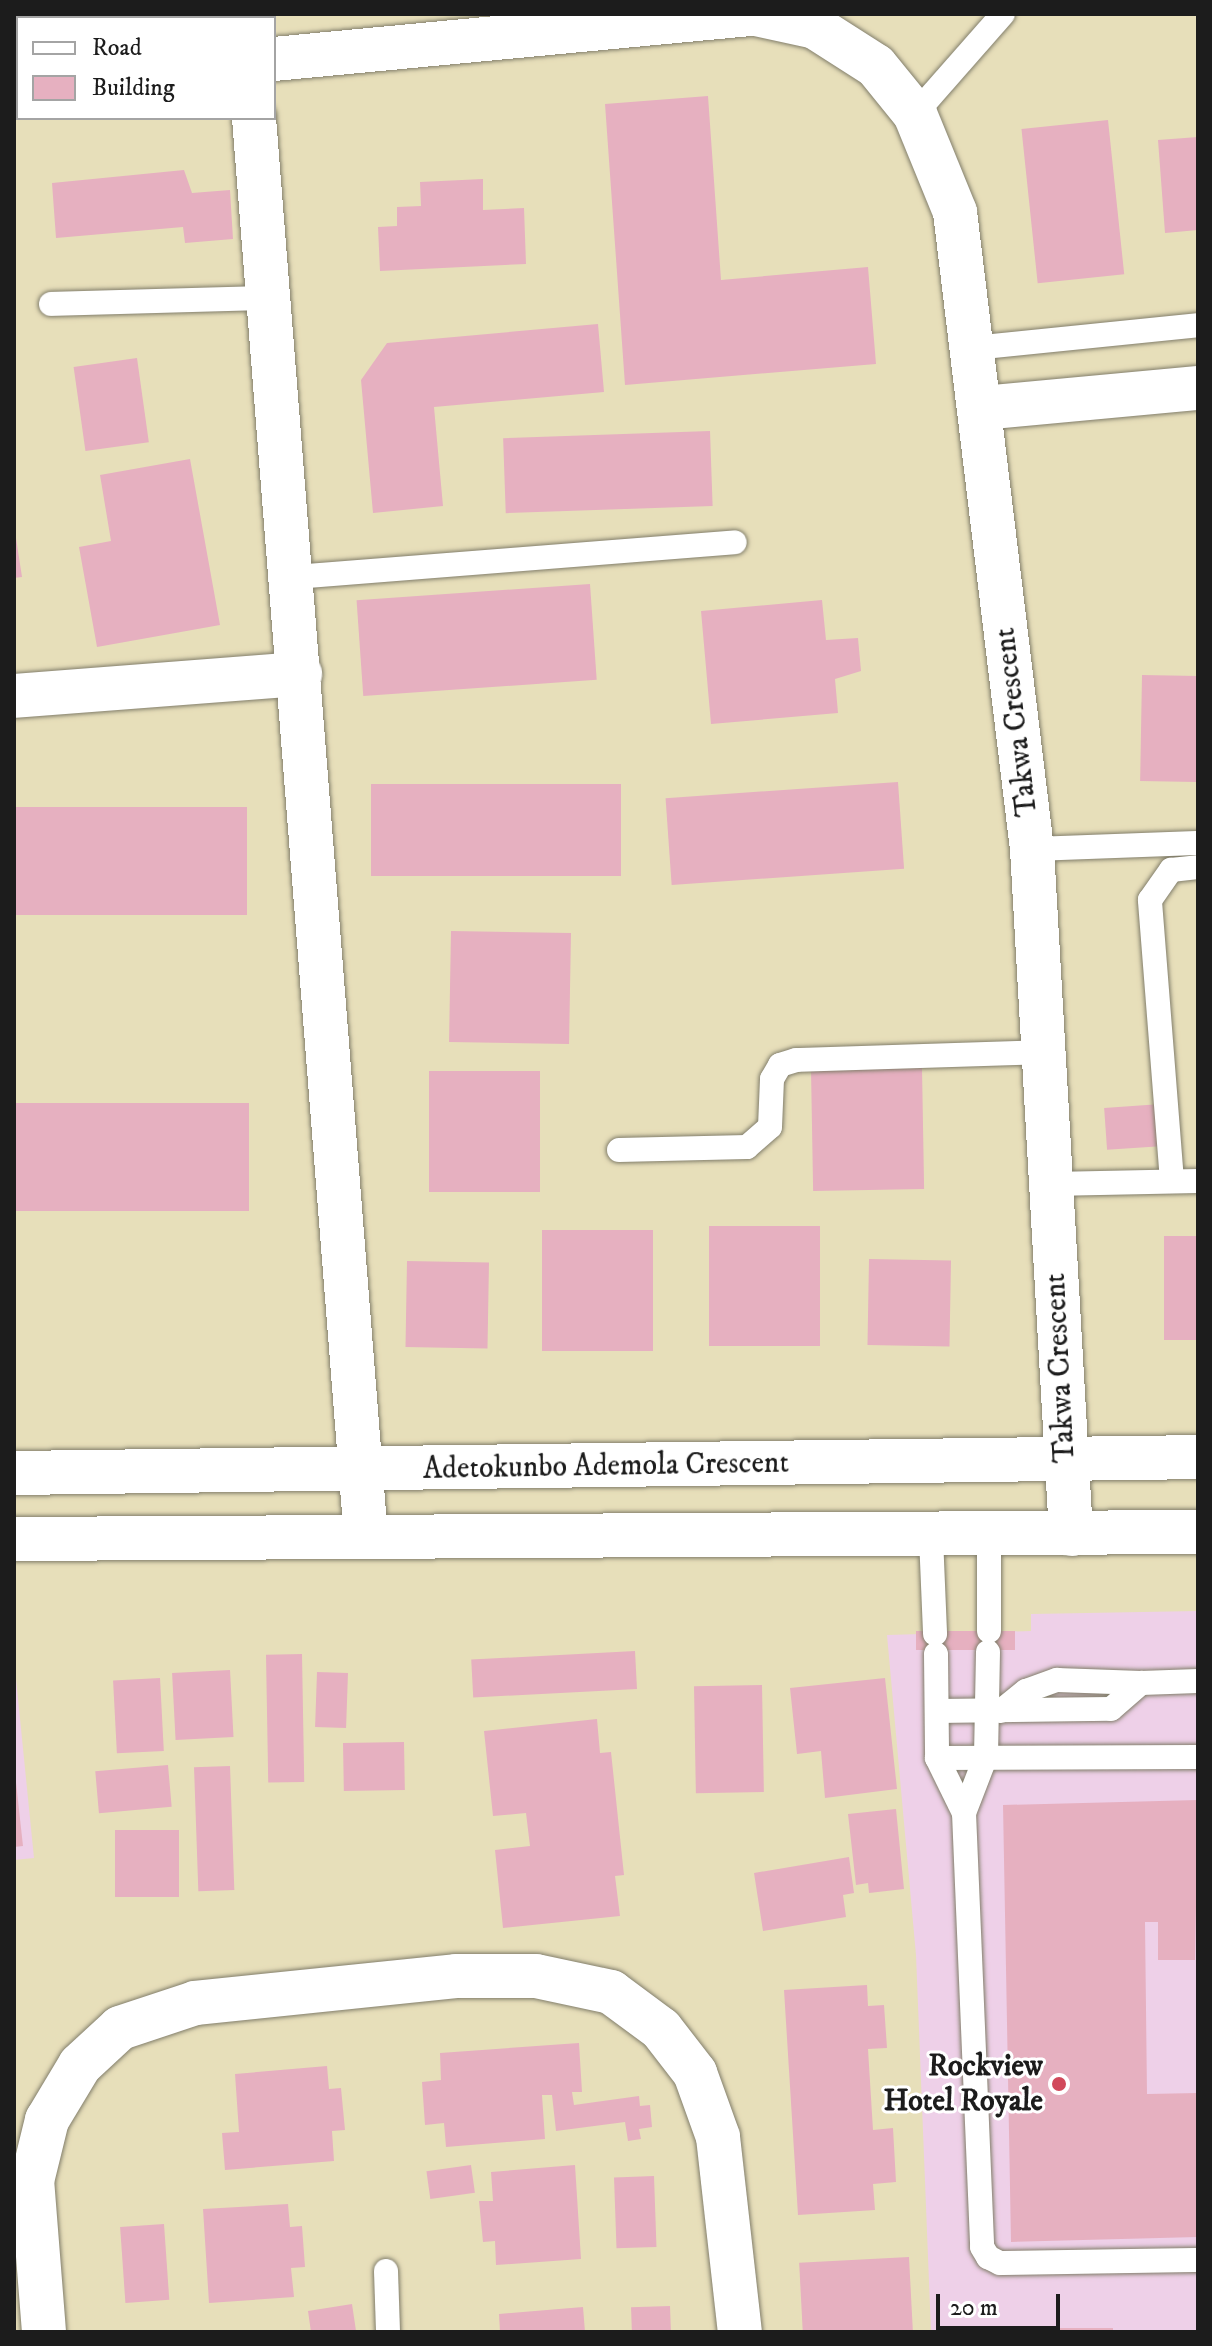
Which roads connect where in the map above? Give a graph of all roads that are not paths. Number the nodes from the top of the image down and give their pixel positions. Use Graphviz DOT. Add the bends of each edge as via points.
graph roads {
  1 [pos="754,14"];
  2 [pos="1003,14"];
  3 [pos="276,59"];
  4 [pos="915,114"];
  5 [pos="254,120"];
  6 [pos="270,298"];
  7 [pos="51,304"];
  8 [pos="1198,325"];
  9 [pos="973,348"];
  10 [pos="1198,388"];
  11 [pos="981,408"];
  12 [pos="735,542"];
  13 [pos="294,577"];
  14 [pos="300,674"];
  15 [pos="14,696"];
  16 [pos="1198,843"];
  17 [pos="1032,849"];
  18 [pos="1198,867"];
  19 [pos="1044,1052"];
  20 [pos="619,1150"];
  21 [pos="1172,1181"];
  22 [pos="1198,1181"];
  23 [pos="1051,1184"];
  24 [pos="1198,1457"];
  25 [pos="1067,1459"];
  26 [pos="364,1471"];
  27 [pos="14,1473"];
  28 [pos="1198,1532"];
  29 [pos="1071,1534"];
  30 [pos="989,1535"];
  31 [pos="366,1537"];
  32 [pos="931,1537"];
  33 [pos="14,1539"];
  34 [pos="1198,1681"];
  35 [pos="937,1711"];
  36 [pos="994,1711"];
  37 [pos="986,1756"];
  38 [pos="1198,1757"];
  39 [pos="937,1758"];
  40 [pos="964,1813"];
  41 [pos="1198,2260"];
  42 [pos="386,2271"];
  43 [pos="44,2332"];
  44 [pos="388,2332"];
  45 [pos="740,2332"];
  1 -- 3 [label="street, Takwa Crescent"];
  1 -- 4 [label="street, Takwa Crescent" via="827,35 876,66"];
  2 -- 4 [label="lane"];
  4 -- 9 [label="street, Takwa Crescent" via="955,212"];
  5 -- 6 [label="street"];
  6 -- 7 [label="lane"];
  6 -- 13 [label="street"];
  8 -- 9 [label="lane"];
  9 -- 11 [label="street, Takwa Crescent"];
  10 -- 11 [label="street"];
  11 -- 17 [label="street, Takwa Crescent"];
  12 -- 13 [label="lane"];
  13 -- 14 [label="street"];
  14 -- 15 [label="street"];
  14 -- 26 [label="street"];
  16 -- 17 [label="lane"];
  17 -- 19 [label="street, Takwa Crescent"];
  18 -- 21 [label="lane" via="1171,870 1150,900"];
  19 -- 20 [label="lane" via="796,1060 780,1065 772,1079 770,1127 747,1147"];
  19 -- 23 [label="street, Takwa Crescent"];
  21 -- 22 [label="lane"];
  21 -- 23 [label="lane"];
  23 -- 25 [label="street, Takwa Crescent"];
  24 -- 25 [label="street, Adetokunbo Ademola Crescent"];
  25 -- 26 [label="street, Adetokunbo Ademola Crescent"];
  25 -- 29 [label="street, Takwa Crescent"];
  26 -- 27 [label="street, Adetokunbo Ademola Crescent"];
  26 -- 31 [label="street"];
  28 -- 29 [label="street"];
  29 -- 30 [label="street"];
  30 -- 32 [label="street"];
  30 -- 36 [label="lane"];
  31 -- 32 [label="street"];
  31 -- 33 [label="street"];
  32 -- 35 [label="lane"];
  34 -- 36 [label="lane" via="1141,1683 1111,1709"];
  35 -- 36 [label="lane"];
  35 -- 39 [label="lane"];
  36 -- 37 [label="lane"];
  37 -- 38 [label="lane"];
  37 -- 39 [label="lane"];
  37 -- 40 [label="lane"];
  39 -- 40 [label="lane"];
  40 -- 41 [label="lane" via="982,2247 1000,2263"];
  42 -- 44 [label="lane"];
  43 -- 45 [label="street" via="32,2181 47,2120 80,2065 120,2028 195,2003 456,1976 536,1976 611,1992 661,2029 695,2073 718,2137"];
}
